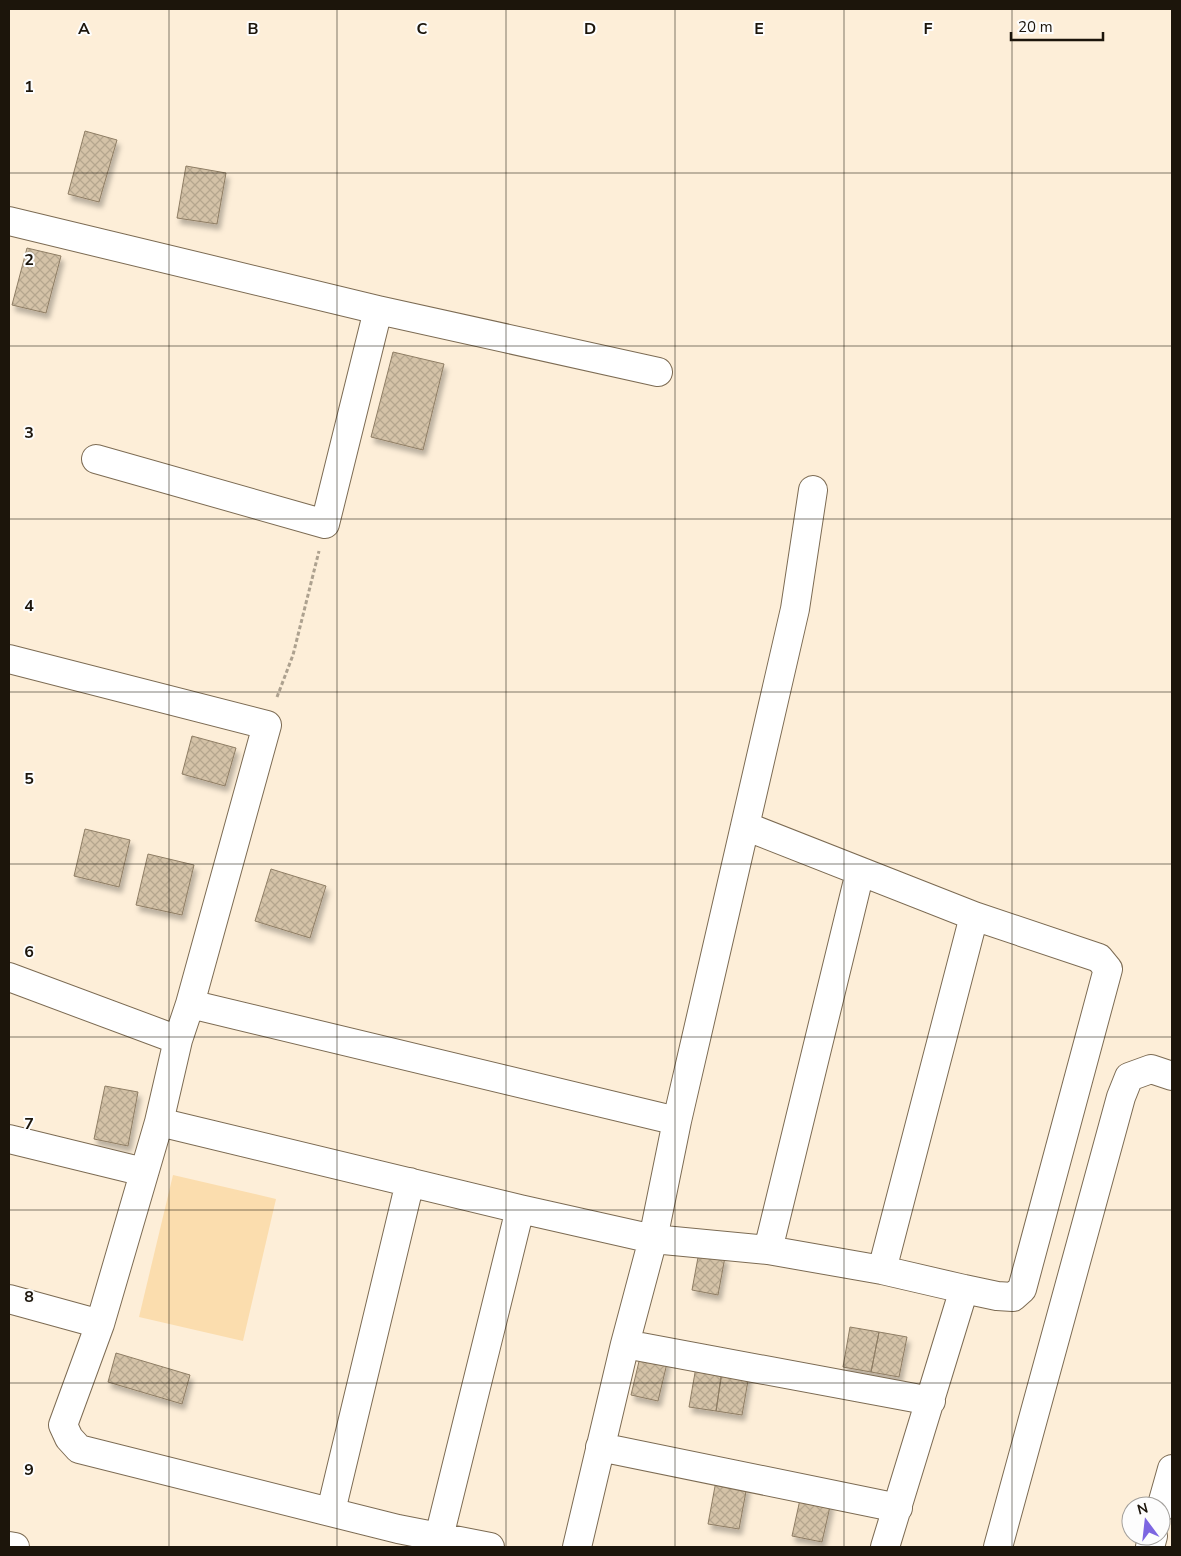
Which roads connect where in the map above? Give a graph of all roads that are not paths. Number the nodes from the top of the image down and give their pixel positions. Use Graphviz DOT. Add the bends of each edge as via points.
graph roads {
  1 [pos="9,222"];
  2 [pos="378,310"];
  3 [pos="658,372"];
  4 [pos="96,459"];
  5 [pos="813,490"];
  6 [pos="9,659"];
  7 [pos="745,826"];
  8 [pos="860,872"];
  9 [pos="974,916"];
  10 [pos="9,977"];
  11 [pos="190,1004"];
  12 [pos="178,1040"];
  13 [pos="1172,1076"];
  14 [pos="677,1121"];
  15 [pos="158,1122"];
  16 [pos="9,1139"];
  17 [pos="144,1172"];
  18 [pos="410,1182"];
  19 [pos="520,1208"];
  20 [pos="653,1239"];
  21 [pos="768,1250"];
  22 [pos="882,1270"];
  23 [pos="964,1289"];
  24 [pos="9,1300"];
  25 [pos="100,1324"];
  26 [pos="625,1344"];
  27 [pos="931,1401"];
  28 [pos="600,1447"];
  29 [pos="1172,1469"];
  30 [pos="1164,1496"];
  31 [pos="898,1508"];
  32 [pos="331,1511"];
  33 [pos="439,1537"];
  34 [pos="9,1546"];
  35 [pos="15,1547"];
  36 [pos="490,1547"];
  37 [pos="576,1547"];
  38 [pos="885,1547"];
  39 [pos="998,1547"];
  1 -- 2 [label="street"];
  2 -- 3 [label="street"];
  2 -- 4 [label="street" via="325,524"];
  5 -- 7 [label="street" via="795,609"];
  6 -- 11 [label="street" via="267,725"];
  7 -- 8 [label="street"];
  7 -- 14 [label="street"];
  8 -- 9 [label="street"];
  8 -- 21 [label="street"];
  9 -- 22 [label="street"];
  9 -- 23 [label="street" via="1099,958 1108,969 1022,1289 1013,1296 997,1296"];
  10 -- 12 [label="street"];
  11 -- 12 [label="street"];
  11 -- 14 [label="street"];
  12 -- 15 [label="street"];
  13 -- 39 [label="street" via="1151,1069 1129,1077 1121,1097"];
  14 -- 20 [label="street"];
  15 -- 17 [label="street"];
  15 -- 18 [label="street"];
  16 -- 17 [label="street"];
  17 -- 25 [label="street"];
  18 -- 19 [label="street"];
  18 -- 32 [label="street"];
  19 -- 20 [label="street"];
  19 -- 33 [label="street"];
  20 -- 21 [label="street"];
  20 -- 26 [label="street"];
  21 -- 22 [label="street"];
  22 -- 23 [label="street"];
  23 -- 27 [label="street"];
  24 -- 25 [label="street"];
  25 -- 32 [label="street" via="63,1425 78,1449"];
  26 -- 27 [label="street"];
  26 -- 28 [label="street"];
  27 -- 31 [label="street"];
  28 -- 31 [label="street"];
  28 -- 37 [label="street"];
  29 -- 30 [label="street"];
  31 -- 38 [label="street"];
  32 -- 33 [label="street"];
  33 -- 36 [label="street"];
  34 -- 35 [label="street"];
}
